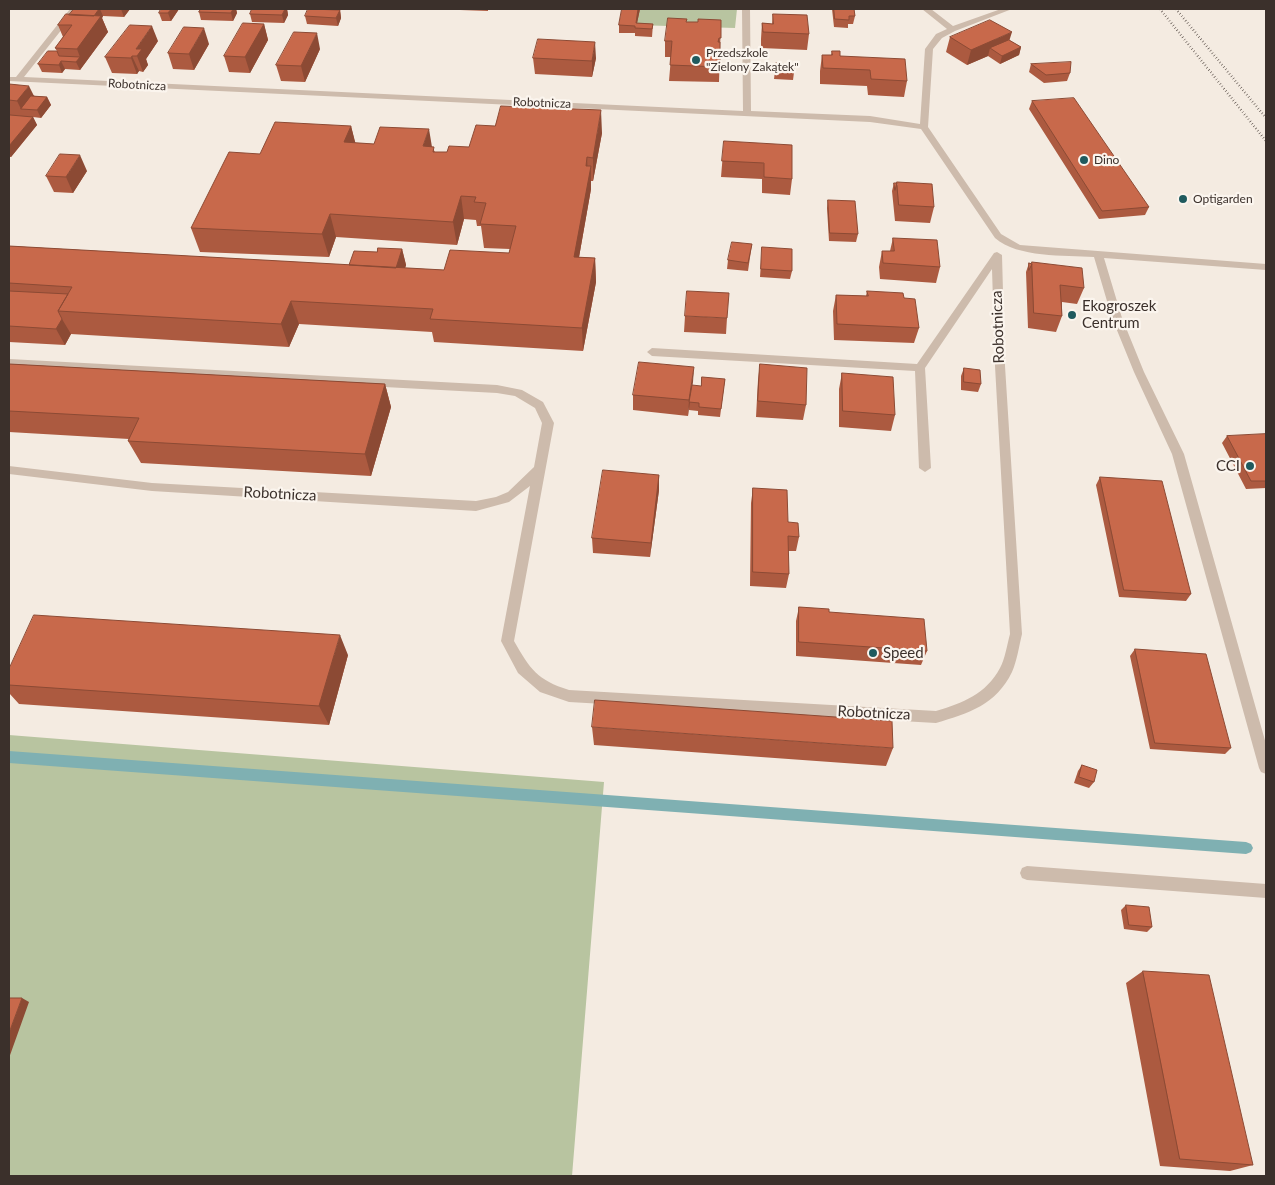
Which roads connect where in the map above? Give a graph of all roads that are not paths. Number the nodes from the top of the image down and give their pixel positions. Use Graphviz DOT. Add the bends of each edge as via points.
graph roads {
  1 [pos="74,9"];
  2 [pos="746,9"];
  3 [pos="926,9"];
  4 [pos="1008,9"];
  5 [pos="952,28"];
  6 [pos="13,79"];
  7 [pos="747,114"];
  8 [pos="924,126"];
  9 [pos="1005,242"];
  10 [pos="997,255"];
  11 [pos="1099,256"];
  12 [pos="1266,268"];
  13 [pos="652,352"];
  14 [pos="9,363"];
  15 [pos="920,368"];
  16 [pos="925,468"];
  17 [pos="539,469"];
  18 [pos="9,470"];
  19 [pos="1266,768"];
  20 [pos="1027,873"];
  21 [pos="1266,891"];
  1 -- 6 [label="street, Robotnicza"];
  2 -- 7 [label="street"];
  3 -- 5 [label="street"];
  4 -- 5 [label="street"];
  5 -- 8 [label="street" via="939,36 929,49"];
  6 -- 7 [label="street, Robotnicza"];
  7 -- 8 [label="street, Robotnicza" via="870,119"];
  8 -- 9 [label="street"];
  9 -- 10 [label="street, Robotnicza"];
  9 -- 11 [label="street" via="1018,248"];
  10 -- 15 [label="street, Robotnicza"];
  10 -- 17 [label="street, Robotnicza" via="1000,366 1016,634 1006,670 988,696 963,710 936,717 568,696 545,688 523,669 507,642"];
  11 -- 12 [label="street"];
  11 -- 19 [label="street" via="1117,318 1178,454"];
  13 -- 15 [label="street"];
  14 -- 17 [label="street, Robotnicza" via="497,389 518,393 539,405 548,423"];
  15 -- 16 [label="street"];
  17 -- 18 [label="street, Robotnicza" via="519,492 498,502 476,506 152,487"];
  20 -- 21 [label="street"];
}
